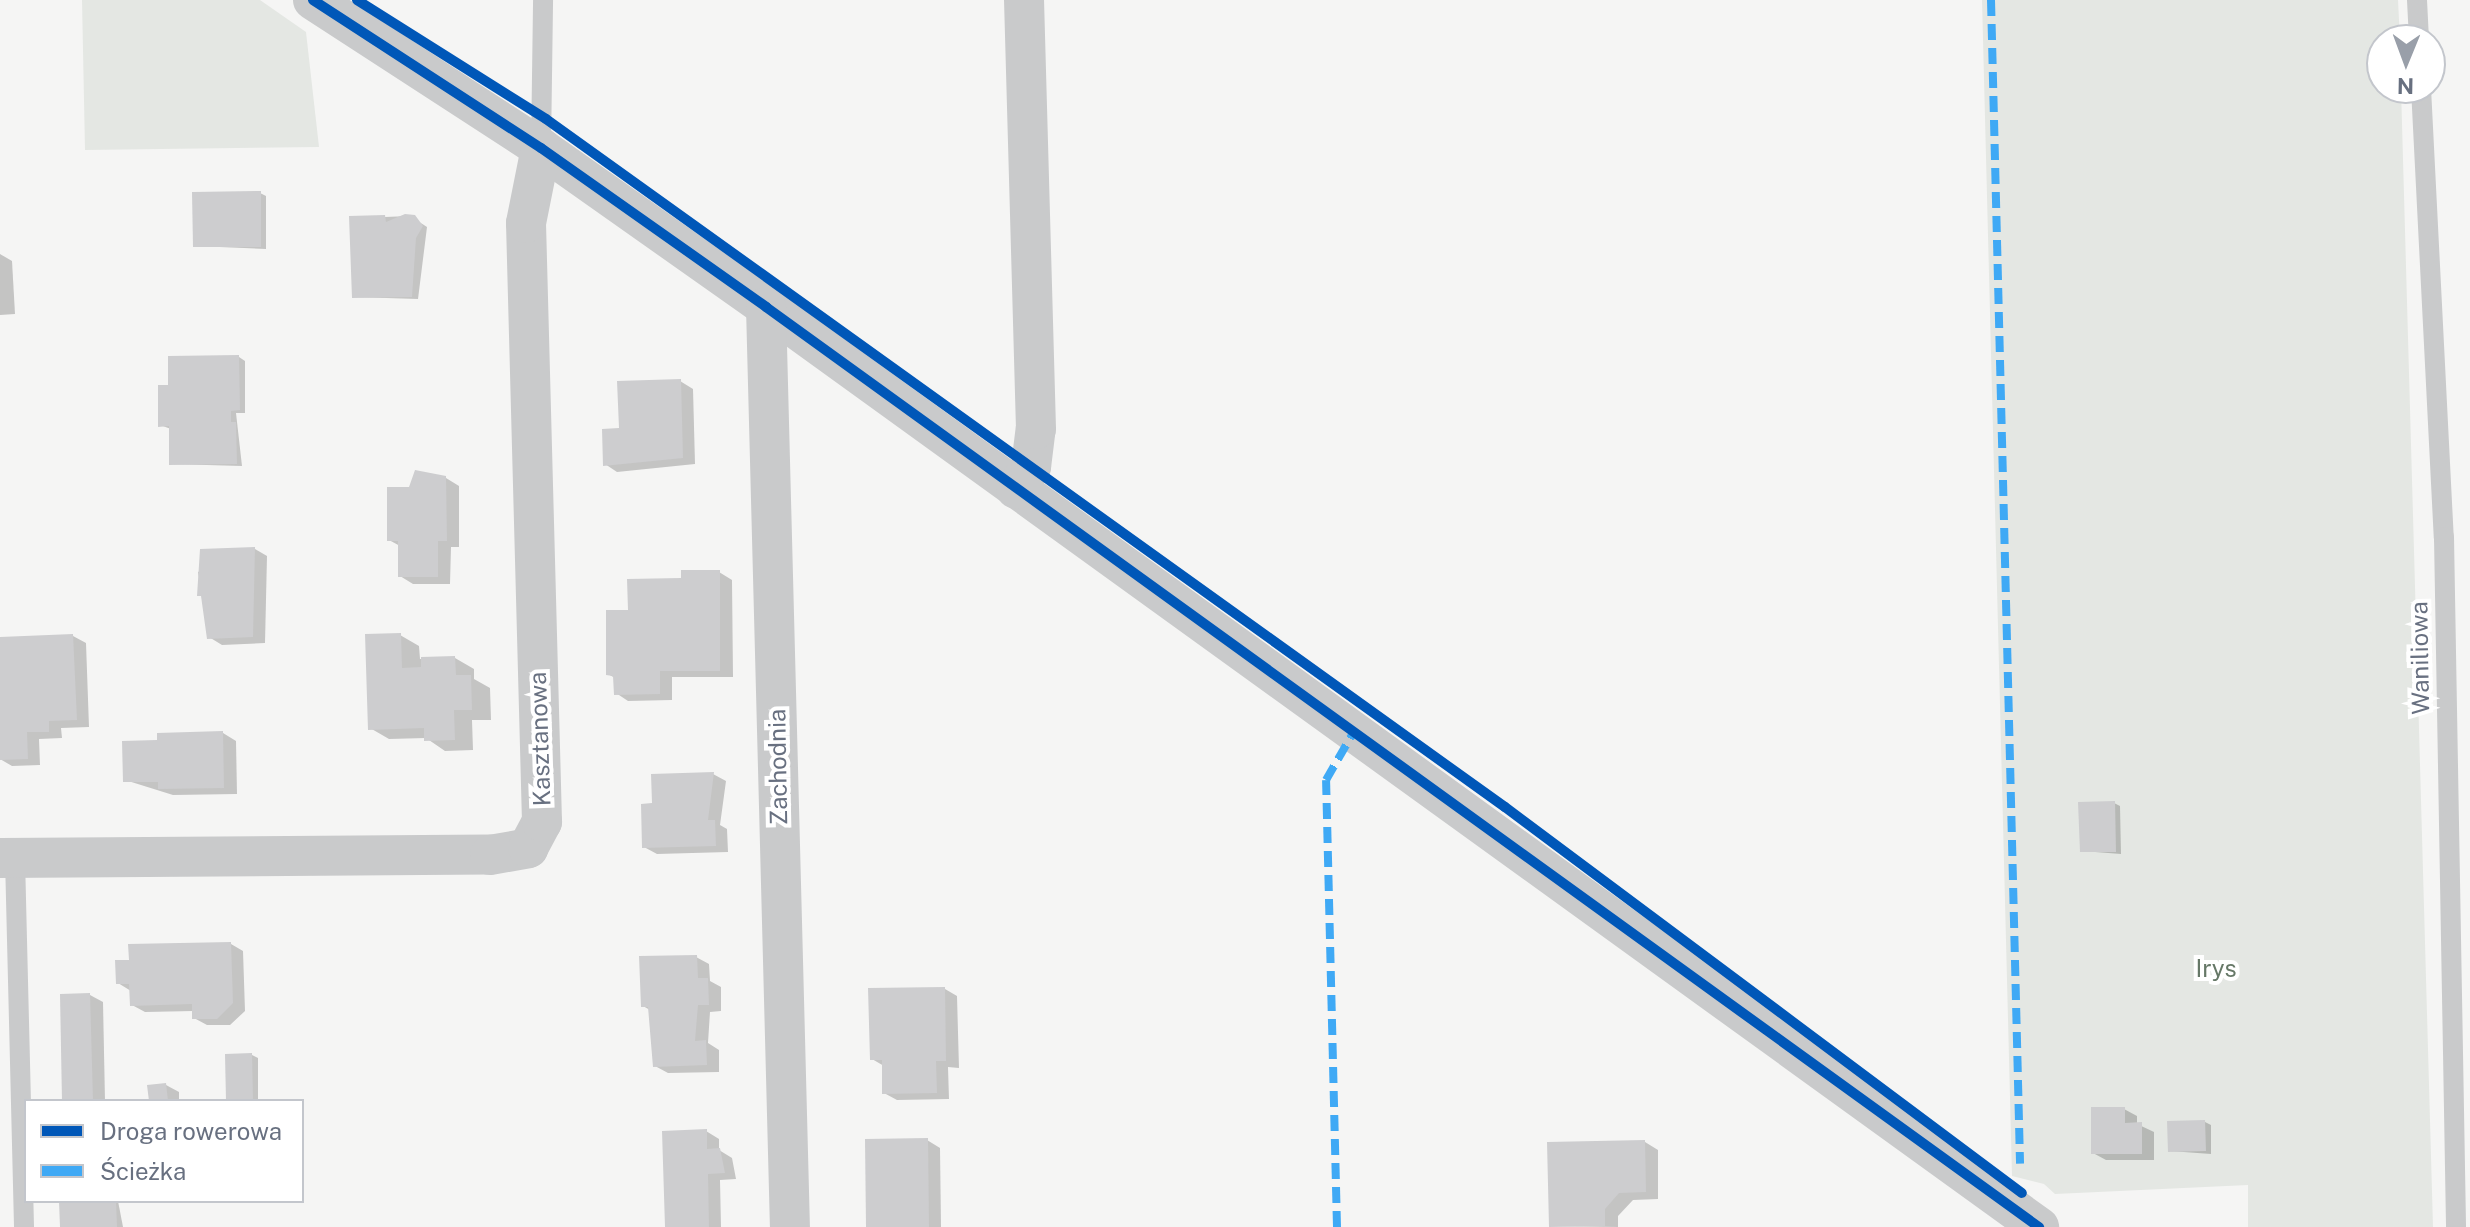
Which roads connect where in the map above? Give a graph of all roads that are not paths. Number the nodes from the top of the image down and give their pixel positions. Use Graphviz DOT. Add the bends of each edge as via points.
graph roads {
  1 [pos="313,0"];
  2 [pos="543,0"];
  3 [pos="1024,0"];
  4 [pos="2417,0"];
  5 [pos="2418,24"];
  6 [pos="2422,104"];
  7 [pos="541,148"];
  8 [pos="766,307"];
  9 [pos="1016,489"];
  10 [pos="7,858"];
  11 [pos="24,1227"];
  12 [pos="790,1227"];
  13 [pos="2039,1227"];
  14 [pos="2456,1227"];
  1 -- 7 [label="street"];
  2 -- 7 [label="lane" via="546,119"];
  3 -- 9 [label="street" via="1036,429 1031,467"];
  4 -- 5 [label="lane"];
  6 -- 14 [label="lane, Waniliowa" via="2444,537"];
  7 -- 8 [label="street"];
  7 -- 10 [label="street, Kasztanowa" via="526,223 542,822 528,848 490,855"];
  8 -- 9 [label="street"];
  8 -- 12 [label="street, Zachodnia"];
  9 -- 13 [label="street"];
  10 -- 11 [label="lane"];
}
